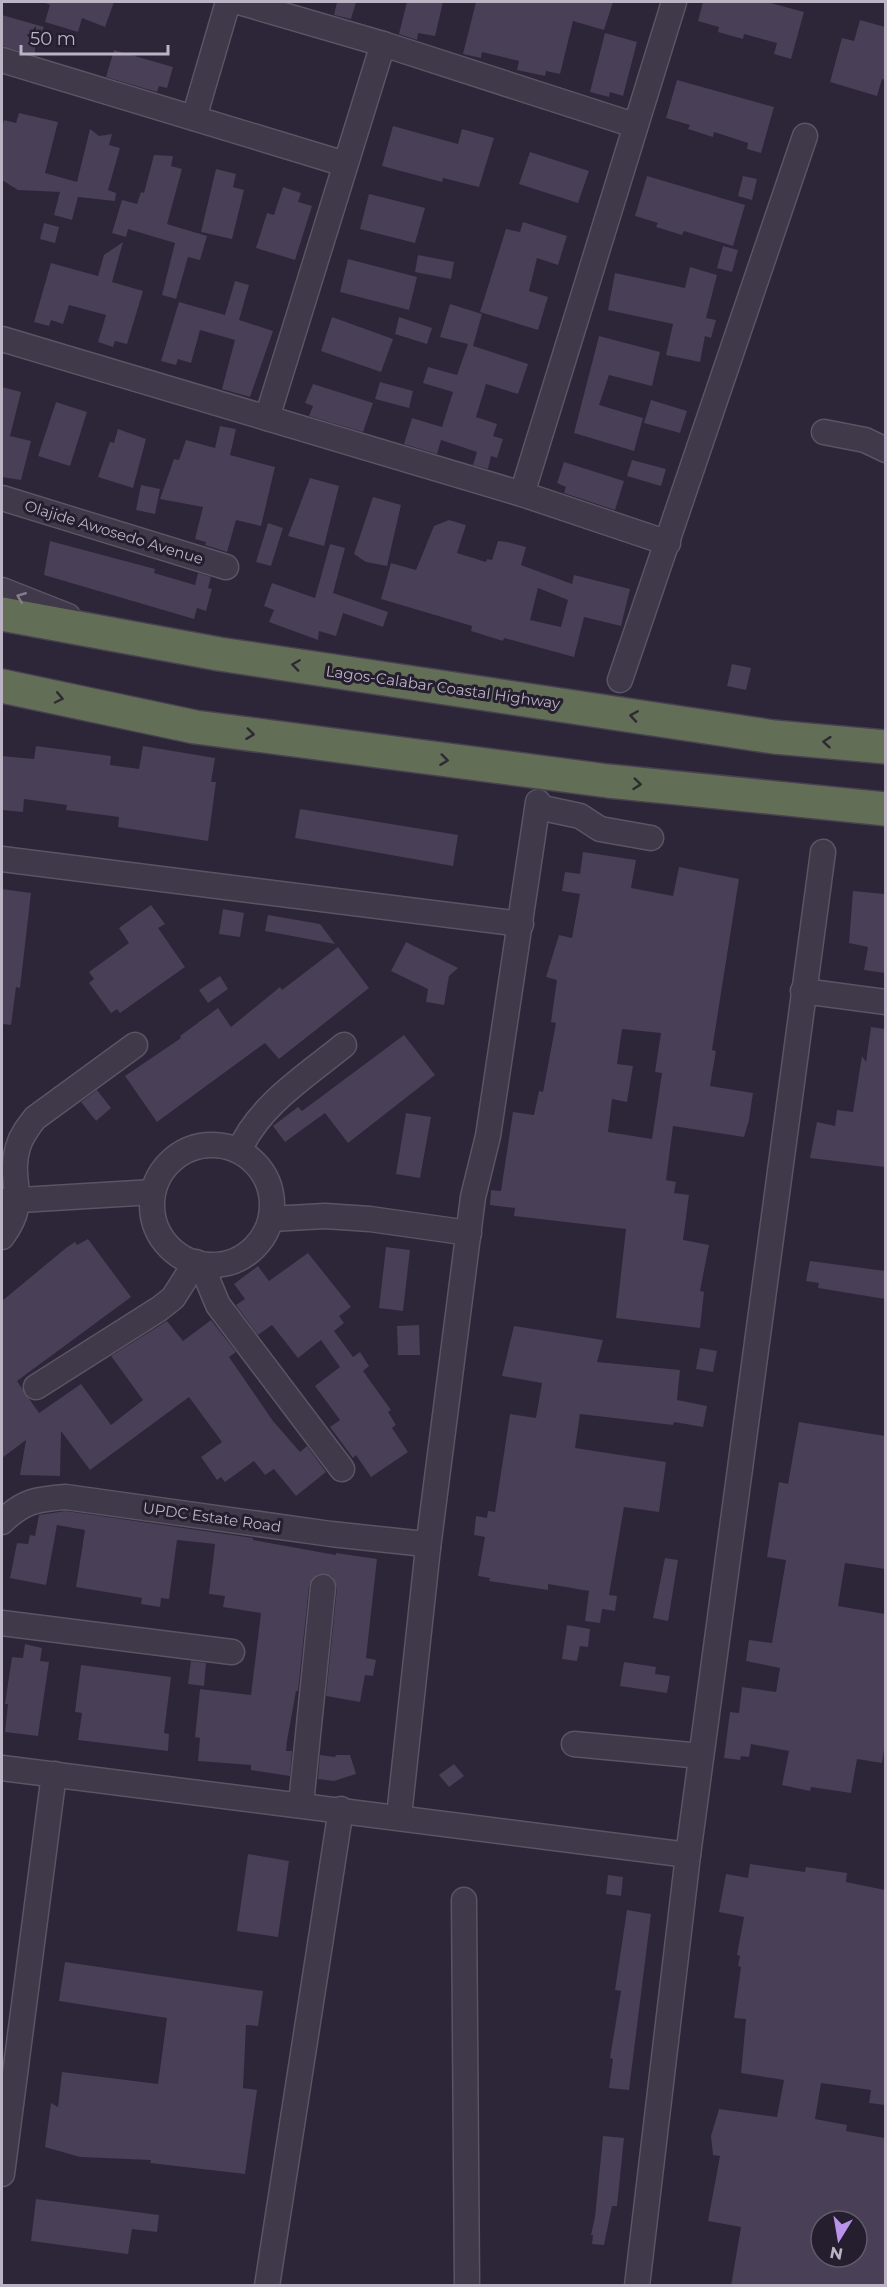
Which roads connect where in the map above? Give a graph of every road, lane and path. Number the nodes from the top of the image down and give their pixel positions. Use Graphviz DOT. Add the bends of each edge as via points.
graph roads {
  1 [pos="228,2"];
  2 [pos="239,2"];
  3 [pos="674,2"];
  4 [pos="383,44"];
  5 [pos="2,60"];
  6 [pos="194,118"];
  7 [pos="634,125"];
  8 [pos="805,136"];
  9 [pos="345,164"];
  10 [pos="2,339"];
  11 [pos="267,418"];
  12 [pos="824,432"];
  13 [pos="885,450"];
  14 [pos="522,494"];
  15 [pos="2,498"];
  16 [pos="668,543"];
  17 [pos="226,567"];
  18 [pos="2,590"];
  19 [pos="2,614"];
  20 [pos="115,634"];
  21 [pos="620,680"];
  22 [pos="2,686"];
  23 [pos="885,747"];
  24 [pos="885,809"];
  25 [pos="651,838"];
  26 [pos="822,852"];
  27 [pos="2,859"];
  28 [pos="521,924"];
  29 [pos="803,991"];
  30 [pos="885,1002"];
  31 [pos="135,1045"];
  32 [pos="344,1045"];
  33 [pos="239,1151"];
  34 [pos="153,1192"];
  35 [pos="10,1201"];
  36 [pos="272,1219"];
  37 [pos="469,1233"];
  38 [pos="2,1237"];
  39 [pos="202,1264"];
  40 [pos="36,1387"];
  41 [pos="342,1470"];
  42 [pos="2,1522"];
  43 [pos="428,1548"];
  44 [pos="322,1587"];
  45 [pos="2,1623"];
  46 [pos="232,1652"];
  47 [pos="574,1744"];
  48 [pos="701,1756"];
  49 [pos="2,1768"];
  50 [pos="54,1774"];
  51 [pos="302,1804"];
  52 [pos="341,1809"];
  53 [pos="399,1816"];
  54 [pos="688,1855"];
  55 [pos="464,1900"];
  56 [pos="2,2174"];
  57 [pos="267,2286"];
  58 [pos="467,2286"];
  59 [pos="637,2286"];
  1 -- 6 [label="street"];
  2 -- 4 [label="street"];
  3 -- 7 [label="street"];
  4 -- 7 [label="street"];
  4 -- 9 [label="street"];
  5 -- 6 [label="street"];
  6 -- 9 [label="street"];
  7 -- 14 [label="street"];
  8 -- 16 [label="street"];
  9 -- 11 [label="street"];
  10 -- 11 [label="street"];
  11 -- 14 [label="street"];
  12 -- 13 [label="street" via="865,440"];
  14 -- 16 [label="street"];
  15 -- 17 [label="street, Olajide Awosedo Avenue"];
  16 -- 21 [label="street"];
  20 -- 18 [label="street, one-way"];
  19 -- 20 [label="highway, Lagos-Calabar Coastal Highway"];
  23 -- 20 [label="highway, Lagos-Calabar Coastal Highway, one-way" via="774,737 219,654"];
  22 -- 24 [label="highway, one-way" via="195,727 608,781"];
  25 -- 28 [label="street" via="600,829 580,816 538,804"];
  26 -- 29 [label="street"];
  27 -- 28 [label="street"];
  28 -- 37 [label="street"];
  29 -- 30 [label="street"];
  29 -- 48 [label="street"];
  31 -- 35 [label="street" via="35,1118 17,1153"];
  32 -- 33 [label="street" via="267,1109 250,1129"];
  33 -- 34 [label="street" via="219,1145 198,1147 176,1157 161,1172"];
  33 -- 36 [label="street" via="267,1179"];
  34 -- 35 [label="street"];
  34 -- 39 [label="street" via="152,1213 157,1230 187,1260"];
  35 -- 38 [label="street" via="16,1215"];
  36 -- 37 [label="street" via="359,1218"];
  36 -- 39 [label="street" via="249,1254 228,1263"];
  37 -- 43 [label="street"];
  39 -- 40 [label="street" via="159,1309"];
  39 -- 41 [label="street" via="218,1305"];
  42 -- 43 [label="street, UPDC Estate Road" via="15,1509 37,1499 66,1497 416,1543"];
  43 -- 53 [label="street"];
  44 -- 51 [label="street"];
  45 -- 46 [label="street"];
  47 -- 48 [label="street"];
  48 -- 54 [label="street"];
  49 -- 50 [label="street"];
  50 -- 51 [label="street"];
  50 -- 56 [label="street"];
  51 -- 52 [label="street"];
  52 -- 53 [label="street"];
  52 -- 57 [label="street"];
  53 -- 54 [label="street"];
  54 -- 59 [label="street"];
  55 -- 58 [label="street"];
}
